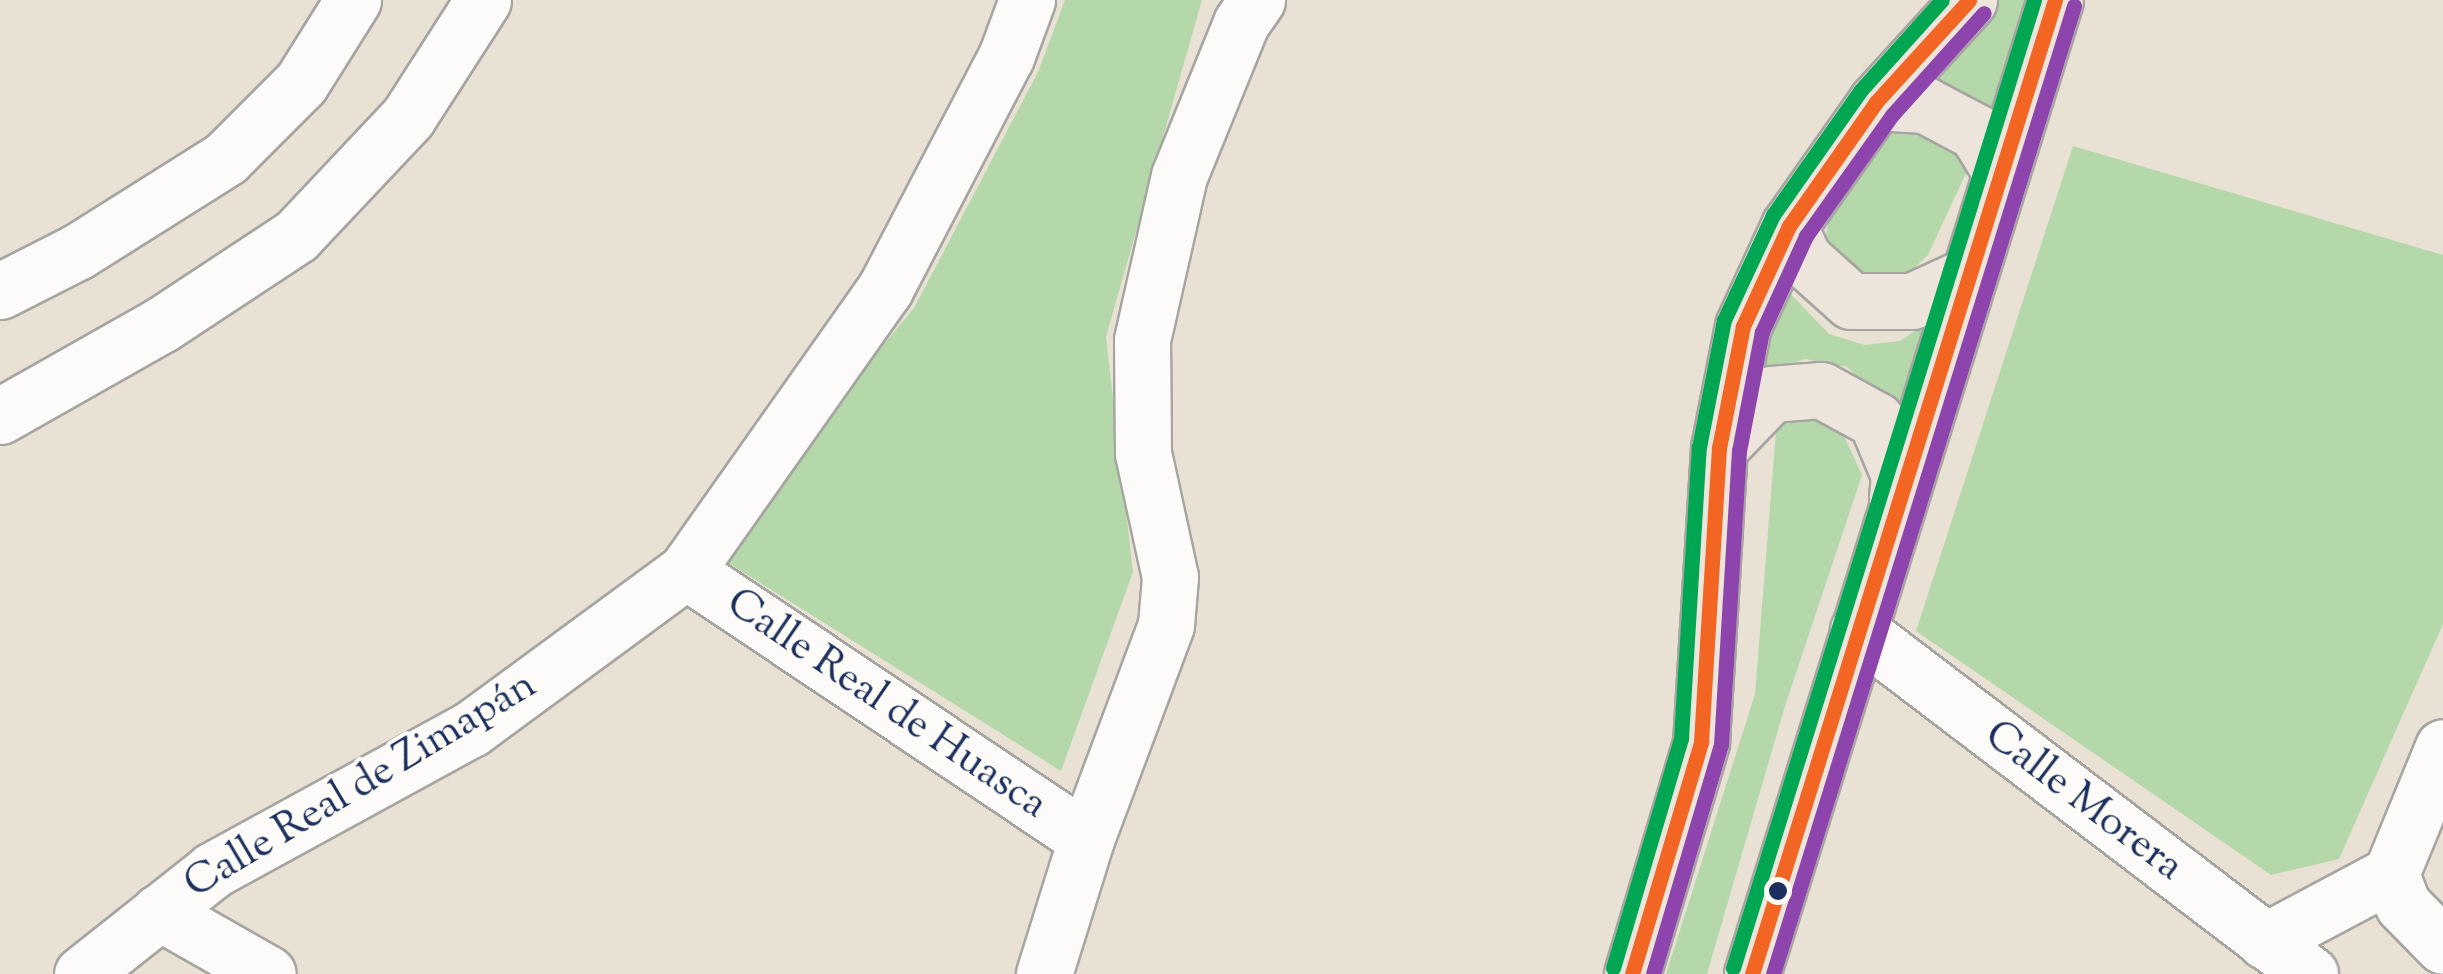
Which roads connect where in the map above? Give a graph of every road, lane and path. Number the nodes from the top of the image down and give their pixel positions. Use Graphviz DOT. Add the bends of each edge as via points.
graph roads {
  1 [pos="353,0"];
  2 [pos="483,0"];
  3 [pos="1028,0"];
  4 [pos="1257,0"];
  5 [pos="1970,0"];
  6 [pos="2055,0"];
  7 [pos="1876,102"];
  8 [pos="2002,172"];
  9 [pos="1790,226"];
  10 [pos="1969,275"];
  11 [pos="0,291"];
  12 [pos="0,416"];
  13 [pos="1719,448"];
  14 [pos="1896,508"];
  15 [pos="686,570"];
  16 [pos="1858,630"];
  17 [pos="2443,748"];
  18 [pos="1086,839"];
  19 [pos="2391,874"];
  20 [pos="160,912"];
  21 [pos="2266,941"];
  22 [pos="2443,946"];
  23 [pos="82,974"];
  24 [pos="268,974"];
  25 [pos="1044,974"];
  26 [pos="1632,974"];
  27 [pos="1752,974"];
  28 [pos="2310,974"];
  1 -- 11 [label="street" via="301,83 226,158 77,252"];
  2 -- 12 [label="street" via="408,116 296,236 161,325"];
  3 -- 15 [label="street, Calle Real de Zimapán" via="1006,57 884,289"];
  4 -- 18 [label="street" via="1179,176 1142,340 1144,453 1170,577 1166,625"];
  5 -- 7 [label="main road"];
  6 -- 8 [label="main road"];
  7 -- 8 [label="main road" via="1925,105 1976,132"];
  7 -- 9 [label="main road"];
  8 -- 10 [label="main road"];
  9 -- 10 [label="main road" via="1802,258 1850,301 1912,301"];
  9 -- 13 [label="main road" via="1743,326"];
  10 -- 14 [label="main road"];
  13 -- 14 [label="main road" via="1771,394 1821,390 1876,420 1900,475"];
  13 -- 26 [label="main road" via="1701,742"];
  14 -- 16 [label="main road"];
  15 -- 18 [label="street, Calle Real de Huasca"];
  15 -- 20 [label="street, Calle Real de Zimapán" via="472,729 213,870"];
  16 -- 21 [label="street, Calle Morera"];
  16 -- 27 [label="main road"];
  17 -- 19 [label="street"];
  18 -- 25 [label="street"];
  19 -- 21 [label="street"];
  19 -- 22 [label="street" via="2403,905"];
  20 -- 23 [label="street, Calle Real de Zimapán"];
  20 -- 24 [label="street"];
  21 -- 28 [label="street, Calle Morera"];
}
